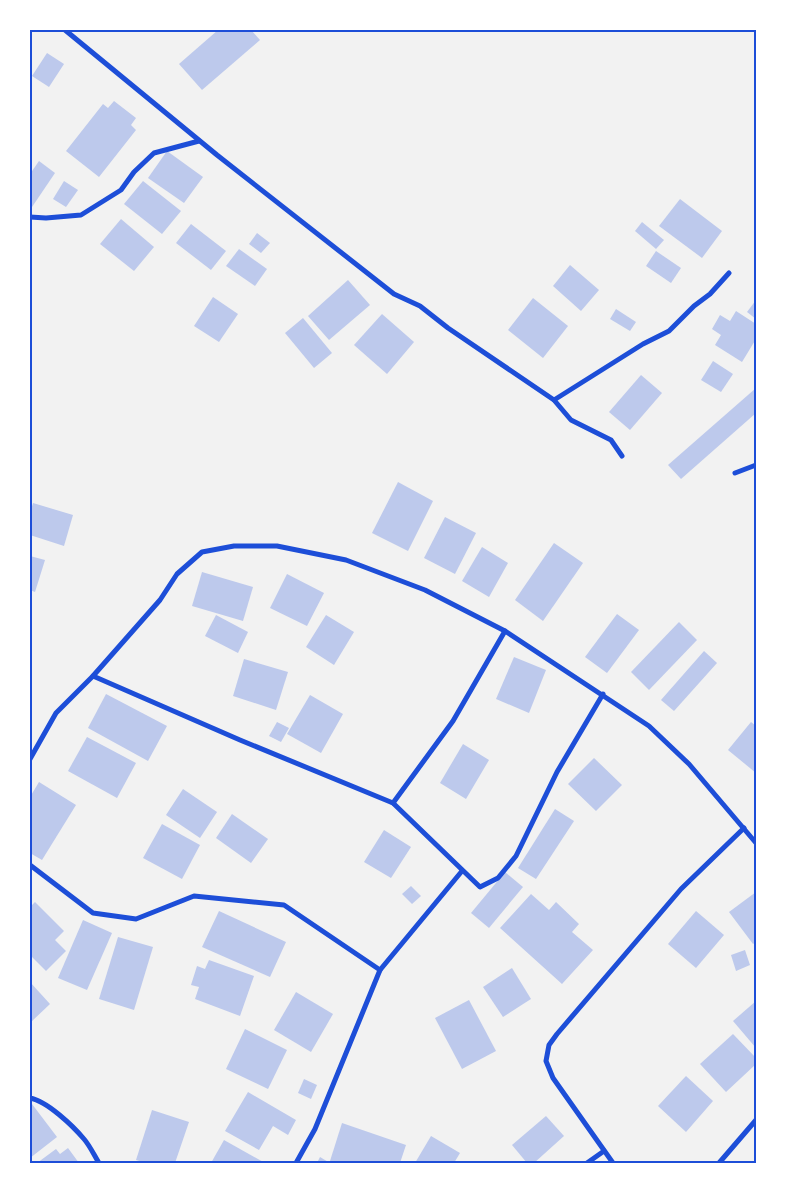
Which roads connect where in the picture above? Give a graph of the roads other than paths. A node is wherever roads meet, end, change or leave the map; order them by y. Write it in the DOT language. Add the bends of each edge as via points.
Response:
graph roads {
  1 [pos="64,30"];
  2 [pos="199,140"];
  3 [pos="30,217"];
  4 [pos="729,273"];
  5 [pos="554,400"];
  6 [pos="622,456"];
  7 [pos="756,464"];
  8 [pos="735,473"];
  9 [pos="505,630"];
  10 [pos="94,676"];
  11 [pos="603,694"];
  12 [pos="30,760"];
  13 [pos="394,803"];
  14 [pos="744,828"];
  15 [pos="756,842"];
  16 [pos="30,866"];
  17 [pos="462,870"];
  18 [pos="380,970"];
  19 [pos="30,1098"];
  20 [pos="756,1120"];
  21 [pos="604,1151"];
  22 [pos="99,1163"];
  23 [pos="296,1163"];
  24 [pos="587,1163"];
  25 [pos="613,1163"];
  26 [pos="718,1163"];
  1 -- 2 [label="street"];
  2 -- 3 [label="street" via="154,153 121,190 81,216"];
  2 -- 5 [label="street" via="394,294 420,306"];
  4 -- 5 [label="street" via="669,331"];
  5 -- 6 [label="street" via="570,420 612,440"];
  7 -- 8 [label="street"];
  9 -- 10 [label="street" via="425,590 346,560 277,546 234,546 202,552 178,574 160,600"];
  9 -- 11 [label="street"];
  9 -- 13 [label="street" via="453,721"];
  10 -- 12 [label="street" via="56,713"];
  10 -- 13 [label="street"];
  11 -- 14 [label="street" via="649,726 689,764"];
  11 -- 17 [label="street" via="557,772 516,856 498,878 480,887"];
  13 -- 17 [label="street"];
  14 -- 15 [label="street"];
  14 -- 21 [label="street" via="681,889 549,1045 546,1061 553,1078"];
  16 -- 18 [label="street" via="93,913 136,919 194,896 284,905"];
  17 -- 18 [label="street"];
  18 -- 23 [label="street" via="315,1129"];
  19 -- 22 [label="street" via="38,1099 57,1113 84,1139"];
  20 -- 26 [label="street"];
  21 -- 24 [label="street"];
  21 -- 25 [label="street"];
}
